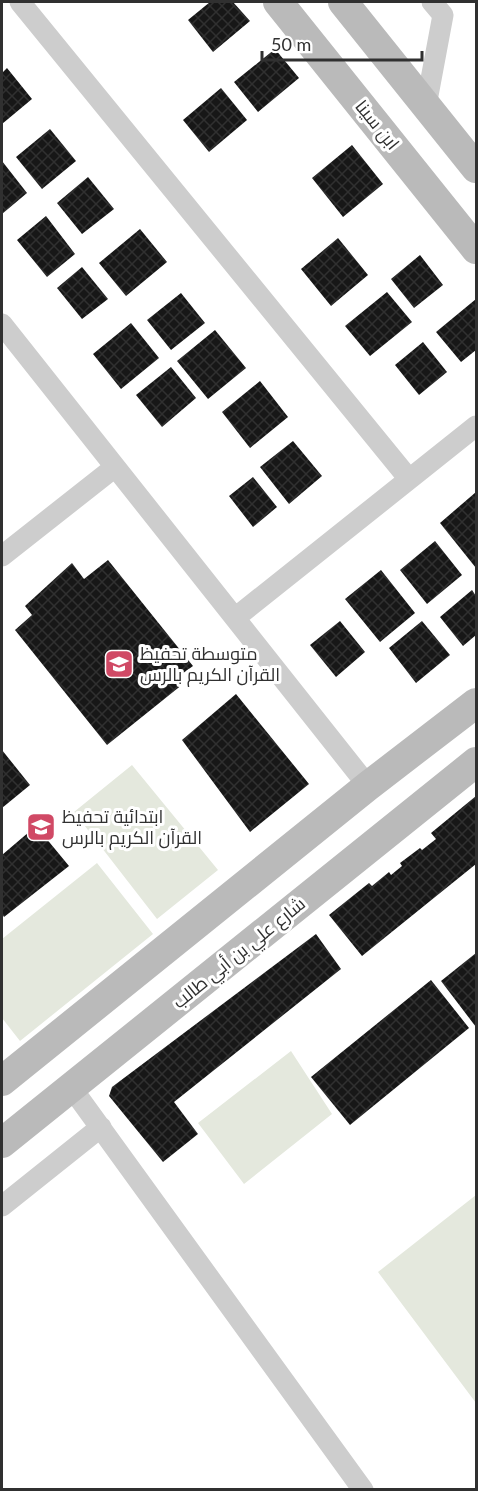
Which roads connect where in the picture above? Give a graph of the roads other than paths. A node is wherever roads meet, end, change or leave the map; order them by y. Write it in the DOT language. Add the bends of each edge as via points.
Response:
graph roads {
  1 [pos="20,2"];
  2 [pos="278,2"];
  3 [pos="343,2"];
  4 [pos="432,2"];
  5 [pos="426,106"];
  6 [pos="477,168"];
  7 [pos="477,249"];
  8 [pos="2,324"];
  9 [pos="477,426"];
  10 [pos="115,466"];
  11 [pos="409,479"];
  12 [pos="2,556"];
  13 [pos="235,618"];
  14 [pos="477,703"];
  15 [pos="477,762"];
  16 [pos="369,786"];
  17 [pos="2,1081"];
  18 [pos="72,1087"];
  19 [pos="100,1127"];
  20 [pos="2,1143"];
  21 [pos="2,1206"];
  22 [pos="363,1490"];
  1 -- 11 [label="street"];
  2 -- 7 [label="street, ابن سينا"];
  3 -- 5 [label="street"];
  4 -- 5 [label="street" via="443,15"];
  5 -- 6 [label="street"];
  8 -- 10 [label="street"];
  9 -- 11 [label="street"];
  10 -- 12 [label="street"];
  10 -- 13 [label="street"];
  11 -- 13 [label="street"];
  13 -- 16 [label="street"];
  14 -- 16 [label="street"];
  15 -- 18 [label="street, شارع علي بن أبي طالب"];
  16 -- 17 [label="street"];
  18 -- 19 [label="street"];
  18 -- 20 [label="street, شارع علي بن أبي طالب"];
  19 -- 21 [label="street"];
  19 -- 22 [label="street"];
}
